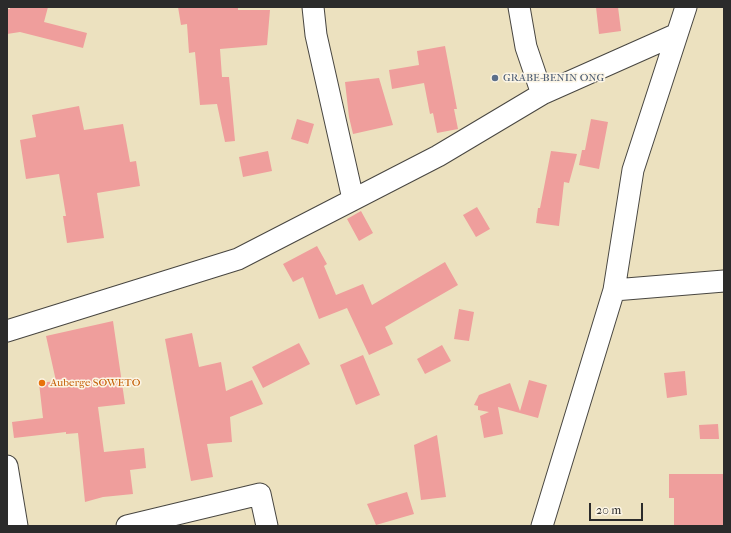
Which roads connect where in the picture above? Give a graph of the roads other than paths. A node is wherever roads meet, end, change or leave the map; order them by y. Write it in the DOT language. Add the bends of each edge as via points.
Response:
graph roads {
  1 [pos="313,7"];
  2 [pos="519,7"];
  3 [pos="686,7"];
  4 [pos="678,34"];
  5 [pos="542,94"];
  6 [pos="353,199"];
  7 [pos="724,281"];
  8 [pos="614,290"];
  9 [pos="7,331"];
  10 [pos="7,466"];
  11 [pos="17,526"];
  12 [pos="127,526"];
  13 [pos="267,526"];
  14 [pos="542,526"];
  1 -- 6 [label="street" via="316,35"];
  2 -- 5 [label="street" via="526,47"];
  3 -- 4 [label="street"];
  4 -- 5 [label="street"];
  4 -- 8 [label="street" via="633,170"];
  5 -- 6 [label="street" via="438,156"];
  6 -- 9 [label="street" via="238,259"];
  7 -- 8 [label="street"];
  8 -- 14 [label="street"];
  10 -- 11 [label="street"];
  12 -- 13 [label="street" via="260,494"];
}
